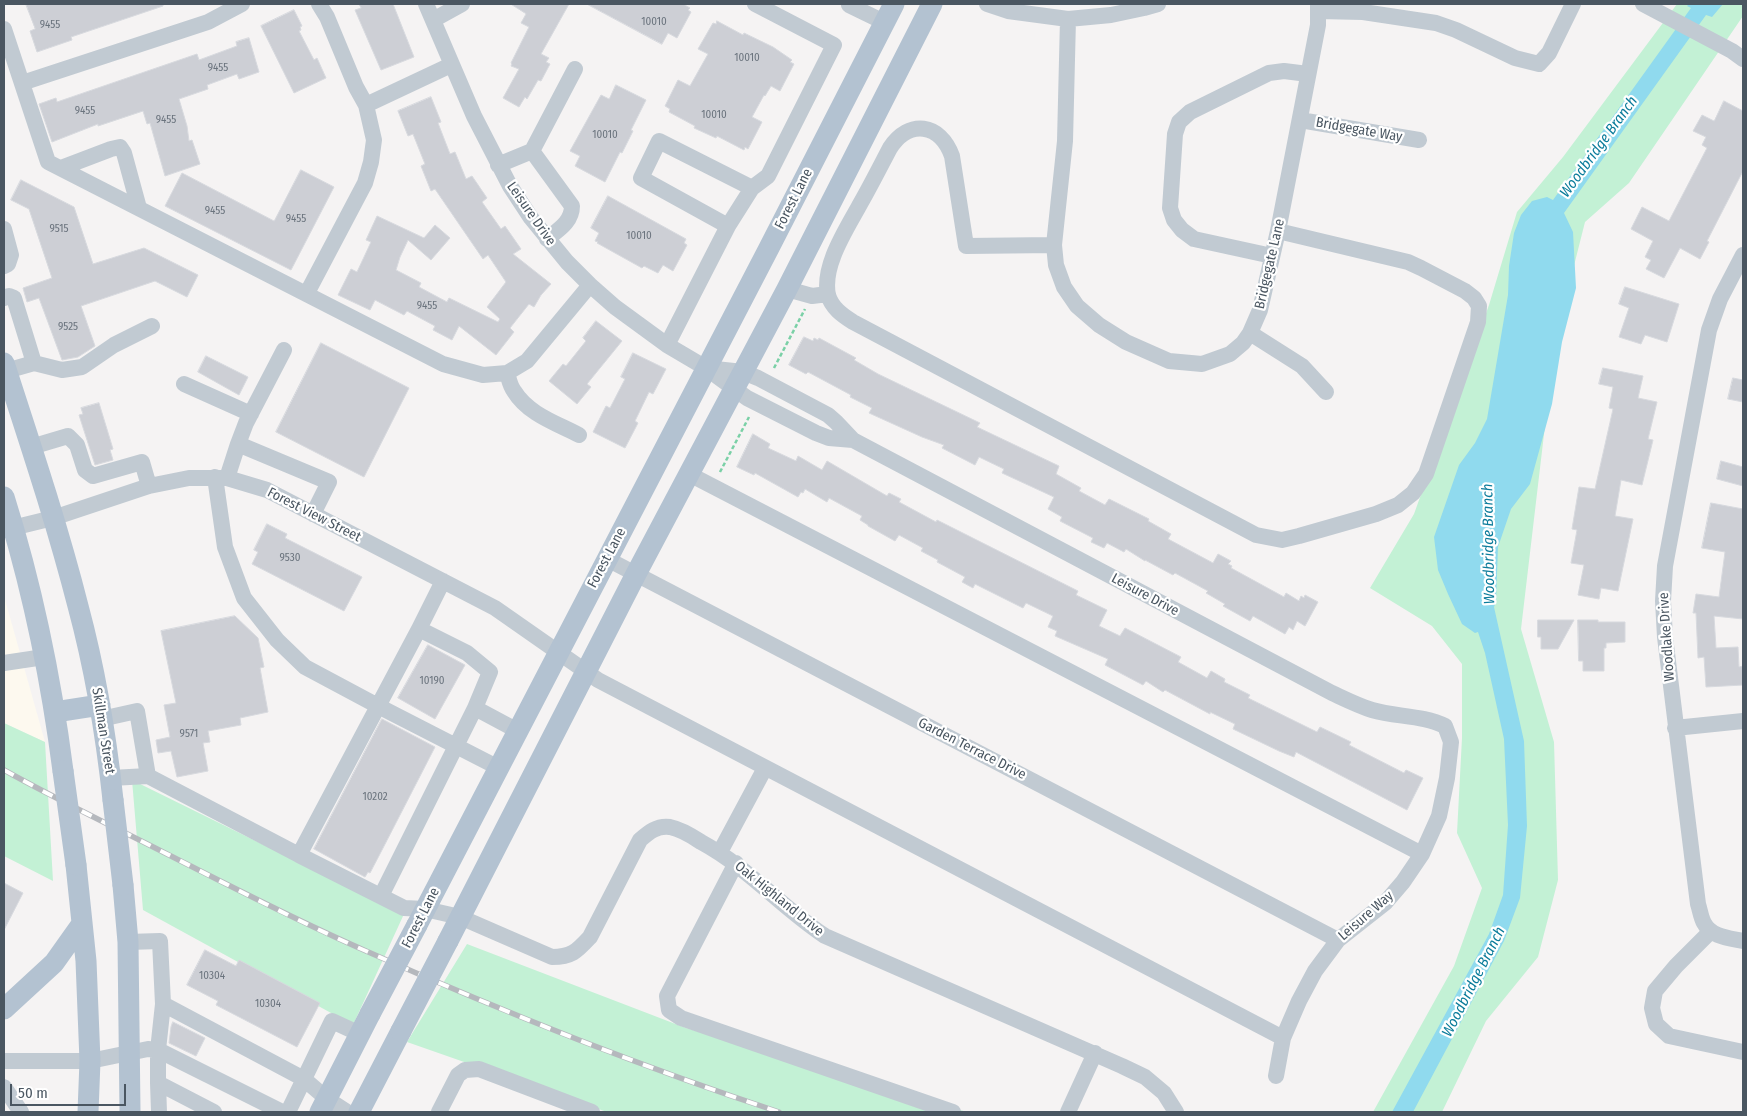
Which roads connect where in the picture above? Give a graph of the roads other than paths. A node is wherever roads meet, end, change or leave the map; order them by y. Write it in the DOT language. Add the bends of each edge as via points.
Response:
graph roads {
  1 [pos="242,4"];
  2 [pos="319,4"];
  3 [pos="426,4"];
  4 [pos="462,4"];
  5 [pos="755,4"];
  6 [pos="848,4"];
  7 [pos="894,4"];
  8 [pos="932,4"];
  9 [pos="987,4"];
  10 [pos="1042,4"];
  11 [pos="1158,4"];
  12 [pos="1572,4"];
  13 [pos="1643,4"];
  14 [pos="1319,7"];
  15 [pos="1068,19"];
  16 [pos="433,20"];
  17 [pos="884,22"];
  18 [pos="4,29"];
  19 [pos="1737,55"];
  20 [pos="451,65"];
  21 [pos="575,69"];
  22 [pos="1308,74"];
  23 [pos="22,83"];
  24 [pos="366,105"];
  25 [pos="1300,120"];
  26 [pos="1419,140"];
  27 [pos="532,151"];
  28 [pos="498,165"];
  29 [pos="61,168"];
  30 [pos="752,188"];
  31 [pos="140,208"];
  32 [pos="728,226"];
  33 [pos="4,228"];
  34 [pos="1278,230"];
  35 [pos="547,239"];
  36 [pos="1054,245"];
  37 [pos="1743,255"];
  38 [pos="1272,256"];
  39 [pos="4,266"];
  40 [pos="590,285"];
  41 [pos="787,288"];
  42 [pos="307,293"];
  43 [pos="828,294"];
  44 [pos="4,298"];
  45 [pos="152,326"];
  46 [pos="1250,333"];
  47 [pos="667,345"];
  48 [pos="284,350"];
  49 [pos="34,363"];
  50 [pos="5,367"];
  51 [pos="706,368"];
  52 [pos="508,373"];
  53 [pos="739,381"];
  54 [pos="184,384"];
  55 [pos="1326,392"];
  56 [pos="251,414"];
  57 [pos="578,434"];
  58 [pos="853,440"];
  59 [pos="238,444"];
  60 [pos="31,447"];
  61 [pos="689,474"];
  62 [pos="221,478"];
  63 [pos="149,486"];
  64 [pos="4,497"];
  65 [pos="313,514"];
  66 [pos="53,518"];
  67 [pos="9,529"];
  68 [pos="607,559"];
  69 [pos="636,574"];
  70 [pos="443,582"];
  71 [pos="419,629"];
  72 [pos="558,653"];
  73 [pos="44,656"];
  74 [pos="5,660"];
  75 [pos="586,672"];
  76 [pos="378,706"];
  77 [pos="475,708"];
  78 [pos="55,712"];
  79 [pos="100,712"];
  80 [pos="1743,721"];
  81 [pos="1445,726"];
  82 [pos="1675,728"];
  83 [pos="518,731"];
  84 [pos="456,746"];
  85 [pos="499,768"];
  86 [pos="765,768"];
  87 [pos="148,776"];
  88 [pos="111,778"];
  89 [pos="720,852"];
  90 [pos="1422,854"];
  91 [pos="299,856"];
  92 [pos="736,863"];
  93 [pos="381,896"];
  94 [pos="421,917"];
  95 [pos="460,917"];
  96 [pos="81,925"];
  97 [pos="1711,931"];
  98 [pos="1338,940"];
  99 [pos="1743,941"];
  100 [pos="128,942"];
  101 [pos="163,1004"];
  102 [pos="4,1009"];
  103 [pos="360,1034"];
  104 [pos="1283,1038"];
  105 [pos="158,1050"];
  106 [pos="1743,1052"];
  107 [pos="1096,1053"];
  108 [pos="130,1054"];
  109 [pos="4,1061"];
  110 [pos="90,1061"];
  111 [pos="1276,1076"];
  112 [pos="304,1079"];
  113 [pos="4,1081"];
  114 [pos="158,1083"];
  115 [pos="4,1087"];
  116 [pos="323,1106"];
  117 [pos="22,1112"];
  118 [pos="88,1112"];
  119 [pos="130,1112"];
  120 [pos="159,1112"];
  121 [pos="214,1112"];
  122 [pos="282,1112"];
  123 [pos="288,1112"];
  124 [pos="347,1112"];
  125 [pos="359,1112"];
  126 [pos="439,1112"];
  127 [pos="592,1112"];
  128 [pos="953,1112"];
  129 [pos="1068,1112"];
  130 [pos="1176,1112"];
  1 -- 23 [label="street" via="208,22"];
  2 -- 24 [label="street"];
  3 -- 16 [label="street, Leisure Drive"];
  4 -- 16 [label="street"];
  5 -- 30 [label="street" via="834,45 768,176"];
  6 -- 17 [label="street"];
  7 -- 17 [label="main road, Forest Lane"];
  8 -- 41 [label="main road"];
  9 -- 15 [label="street" via="1008,11"];
  10 -- 15 [label="street"];
  11 -- 15 [label="street" via="1111,15"];
  12 -- 14 [label="street" via="1549,53 1539,64 1515,58 1436,23"];
  13 -- 19 [label="street"];
  14 -- 22 [label="street, Bridgegate Lane"];
  15 -- 36 [label="street, Bridgegate Lane" via="1065,141"];
  16 -- 20 [label="street, Leisure Drive"];
  17 -- 51 [label="main road, Forest Lane"];
  18 -- 23 [label="street"];
  20 -- 24 [label="street"];
  20 -- 28 [label="street, Leisure Drive"];
  21 -- 27 [label="street"];
  22 -- 25 [label="street, Bridgegate Lane"];
  22 -- 38 [label="street" via="1284,71 1269,74 1190,112 1179,122 1175,134 1170,208 1174,220 1194,239"];
  23 -- 29 [label="street" via="48,162"];
  24 -- 42 [label="street" via="374,140 365,183"];
  25 -- 26 [label="street, Bridgegate Way"];
  25 -- 34 [label="street, Bridgegate Lane"];
  27 -- 28 [label="street"];
  27 -- 35 [label="street" via="572,206 566,224"];
  28 -- 35 [label="street, Leisure Drive"];
  29 -- 31 [label="street"];
  29 -- 31 [label="street" via="120,147"];
  30 -- 32 [label="street"];
  30 -- 32 [label="street" via="660,142 641,178"];
  31 -- 42 [label="street"];
  32 -- 47 [label="street"];
  33 -- 39 [label="street" via="11,255"];
  34 -- 38 [label="street, Bridgegate Lane"];
  34 -- 43 [label="street" via="1408,262 1465,291 1479,306 1478,322 1426,474 1412,493 1398,505 1376,514 1282,540 1256,535 853,322 832,305"];
  35 -- 40 [label="street, Leisure Drive"];
  36 -- 43 [label="street" via="966,246 948,144 930,130 918,129 905,132 890,148 834,253"];
  36 -- 46 [label="street, Bridgegate Lane" via="1056,265 1064,287 1077,306 1126,342 1169,361 1202,364 1230,354"];
  37 -- 82 [label="street, Woodlake Drive" via="1708,330 1665,566 1663,610"];
  38 -- 46 [label="street, Bridgegate Lane" via="1260,310"];
  40 -- 47 [label="street, Leisure Drive"];
  40 -- 52 [label="street" via="526,361"];
  41 -- 43 [label="street" via="812,296"];
  41 -- 53 [label="main road"];
  42 -- 52 [label="street" via="444,364 483,375"];
  44 -- 49 [label="street" via="14,298"];
  45 -- 49 [label="street" via="114,345 82,367 62,370"];
  46 -- 55 [label="street" via="1302,366"];
  47 -- 51 [label="street, Leisure Drive"];
  48 -- 56 [label="street"];
  49 -- 50 [label="street"];
  50 -- 60 [label="main road, Skillman Street"];
  51 -- 53 [label="street, Leisure Drive"];
  51 -- 68 [label="main road, Forest Lane"];
  52 -- 57 [label="street" via="513,390 536,414"];
  53 -- 58 [label="street, Leisure Drive" via="758,378 828,415"];
  53 -- 58 [label="street, Leisure Drive" via="747,398 816,433"];
  53 -- 61 [label="main road"];
  54 -- 56 [label="street"];
  56 -- 59 [label="street"];
  58 -- 81 [label="street, Leisure Drive" via="1332,693 1373,710 1433,720"];
  59 -- 62 [label="street"];
  59 -- 65 [label="street" via="329,482"];
  60 -- 63 [label="street" via="68,436 76,445 85,470 93,476 142,462"];
  60 -- 66 [label="main road, Skillman Street"];
  61 -- 69 [label="main road"];
  61 -- 90 [label="street"];
  62 -- 63 [label="street, Forest View Street" via="189,478"];
  62 -- 65 [label="street, Forest View Street" via="267,490"];
  62 -- 76 [label="street" via="226,547 244,598 305,667"];
  63 -- 66 [label="street, Forest View Street"];
  64 -- 67 [label="main road"];
  65 -- 70 [label="street, Forest View Street"];
  66 -- 67 [label="street, Forest View Street"];
  66 -- 79 [label="main road, Skillman Street" via="78,607"];
  67 -- 73 [label="main road" via="35,611"];
  68 -- 69 [label="street, Garden Terrace Drive"];
  68 -- 72 [label="main road, Forest Lane"];
  69 -- 75 [label="main road"];
  69 -- 98 [label="street, Garden Terrace Drive"];
  70 -- 71 [label="street"];
  70 -- 72 [label="street, Forest View Street" via="495,608"];
  71 -- 76 [label="street"];
  71 -- 77 [label="street" via="467,654 490,672"];
  72 -- 75 [label="street, Forest View Street"];
  72 -- 83 [label="main road, Forest Lane"];
  73 -- 74 [label="street"];
  73 -- 78 [label="main road"];
  75 -- 86 [label="street, Forest View Street"];
  75 -- 95 [label="main road"];
  76 -- 84 [label="street"];
  76 -- 91 [label="street"];
  77 -- 83 [label="street"];
  77 -- 84 [label="street"];
  78 -- 79 [label="main road"];
  78 -- 96 [label="main road, bridge"];
  79 -- 87 [label="street" via="137,711"];
  79 -- 88 [label="main road, Skillman Street"];
  80 -- 82 [label="street"];
  81 -- 90 [label="street, Leisure Way" via="1451,742 1447,778 1439,816"];
  82 -- 97 [label="street, Woodlake Drive" via="1698,904 1704,924"];
  83 -- 85 [label="main road, Forest Lane"];
  84 -- 85 [label="street"];
  84 -- 93 [label="street"];
  85 -- 94 [label="main road, Forest Lane"];
  86 -- 89 [label="street"];
  86 -- 104 [label="street, Forest View Street"];
  87 -- 88 [label="street"];
  87 -- 91 [label="street, Oak Highland Drive"];
  88 -- 100 [label="main road, Skillman Street, bridge"];
  89 -- 92 [label="street, Oak Highland Drive"];
  89 -- 95 [label="street, Oak Highland Drive" via="669,827 652,829 640,840 590,937 579,949 564,957 552,957"];
  90 -- 98 [label="street, Leisure Way" via="1385,903"];
  91 -- 93 [label="street, Oak Highland Drive"];
  92 -- 107 [label="street, Oak Highland Drive" via="808,925 826,936"];
  92 -- 128 [label="street" via="667,996 669,1010 681,1018"];
  93 -- 94 [label="street, Oak Highland Drive"];
  94 -- 95 [label="street, Oak Highland Drive"];
  94 -- 103 [label="main road, Forest Lane, bridge"];
  95 -- 125 [label="main road, bridge"];
  96 -- 102 [label="main road" via="54,963"];
  96 -- 110 [label="main road" via="86,961"];
  97 -- 99 [label="street"];
  97 -- 106 [label="street" via="1656,991 1652,1008 1656,1024 1669,1036"];
  98 -- 104 [label="street, Leisure Way" via="1315,971"];
  100 -- 101 [label="street" via="160,941"];
  100 -- 108 [label="main road, Skillman Street"];
  101 -- 105 [label="street"];
  101 -- 112 [label="street"];
  103 -- 112 [label="street" via="332,1020"];
  103 -- 116 [label="main road, Forest Lane"];
  104 -- 111 [label="street, Leisure Way"];
  105 -- 108 [label="street"];
  105 -- 114 [label="street"];
  105 -- 122 [label="street"];
  107 -- 129 [label="street"];
  107 -- 130 [label="street, Oak Highland Drive" via="1144,1077 1164,1093"];
  108 -- 110 [label="street"];
  108 -- 119 [label="main road, Skillman Street"];
  109 -- 110 [label="street"];
  109 -- 113 [label="street"];
  110 -- 118 [label="main road"];
  112 -- 116 [label="street"];
  112 -- 123 [label="street"];
  114 -- 120 [label="street"];
  114 -- 121 [label="street"];
  115 -- 117 [label="street"];
  116 -- 124 [label="street"];
  126 -- 127 [label="street" via="458,1075 465,1070 479,1069"];
}
